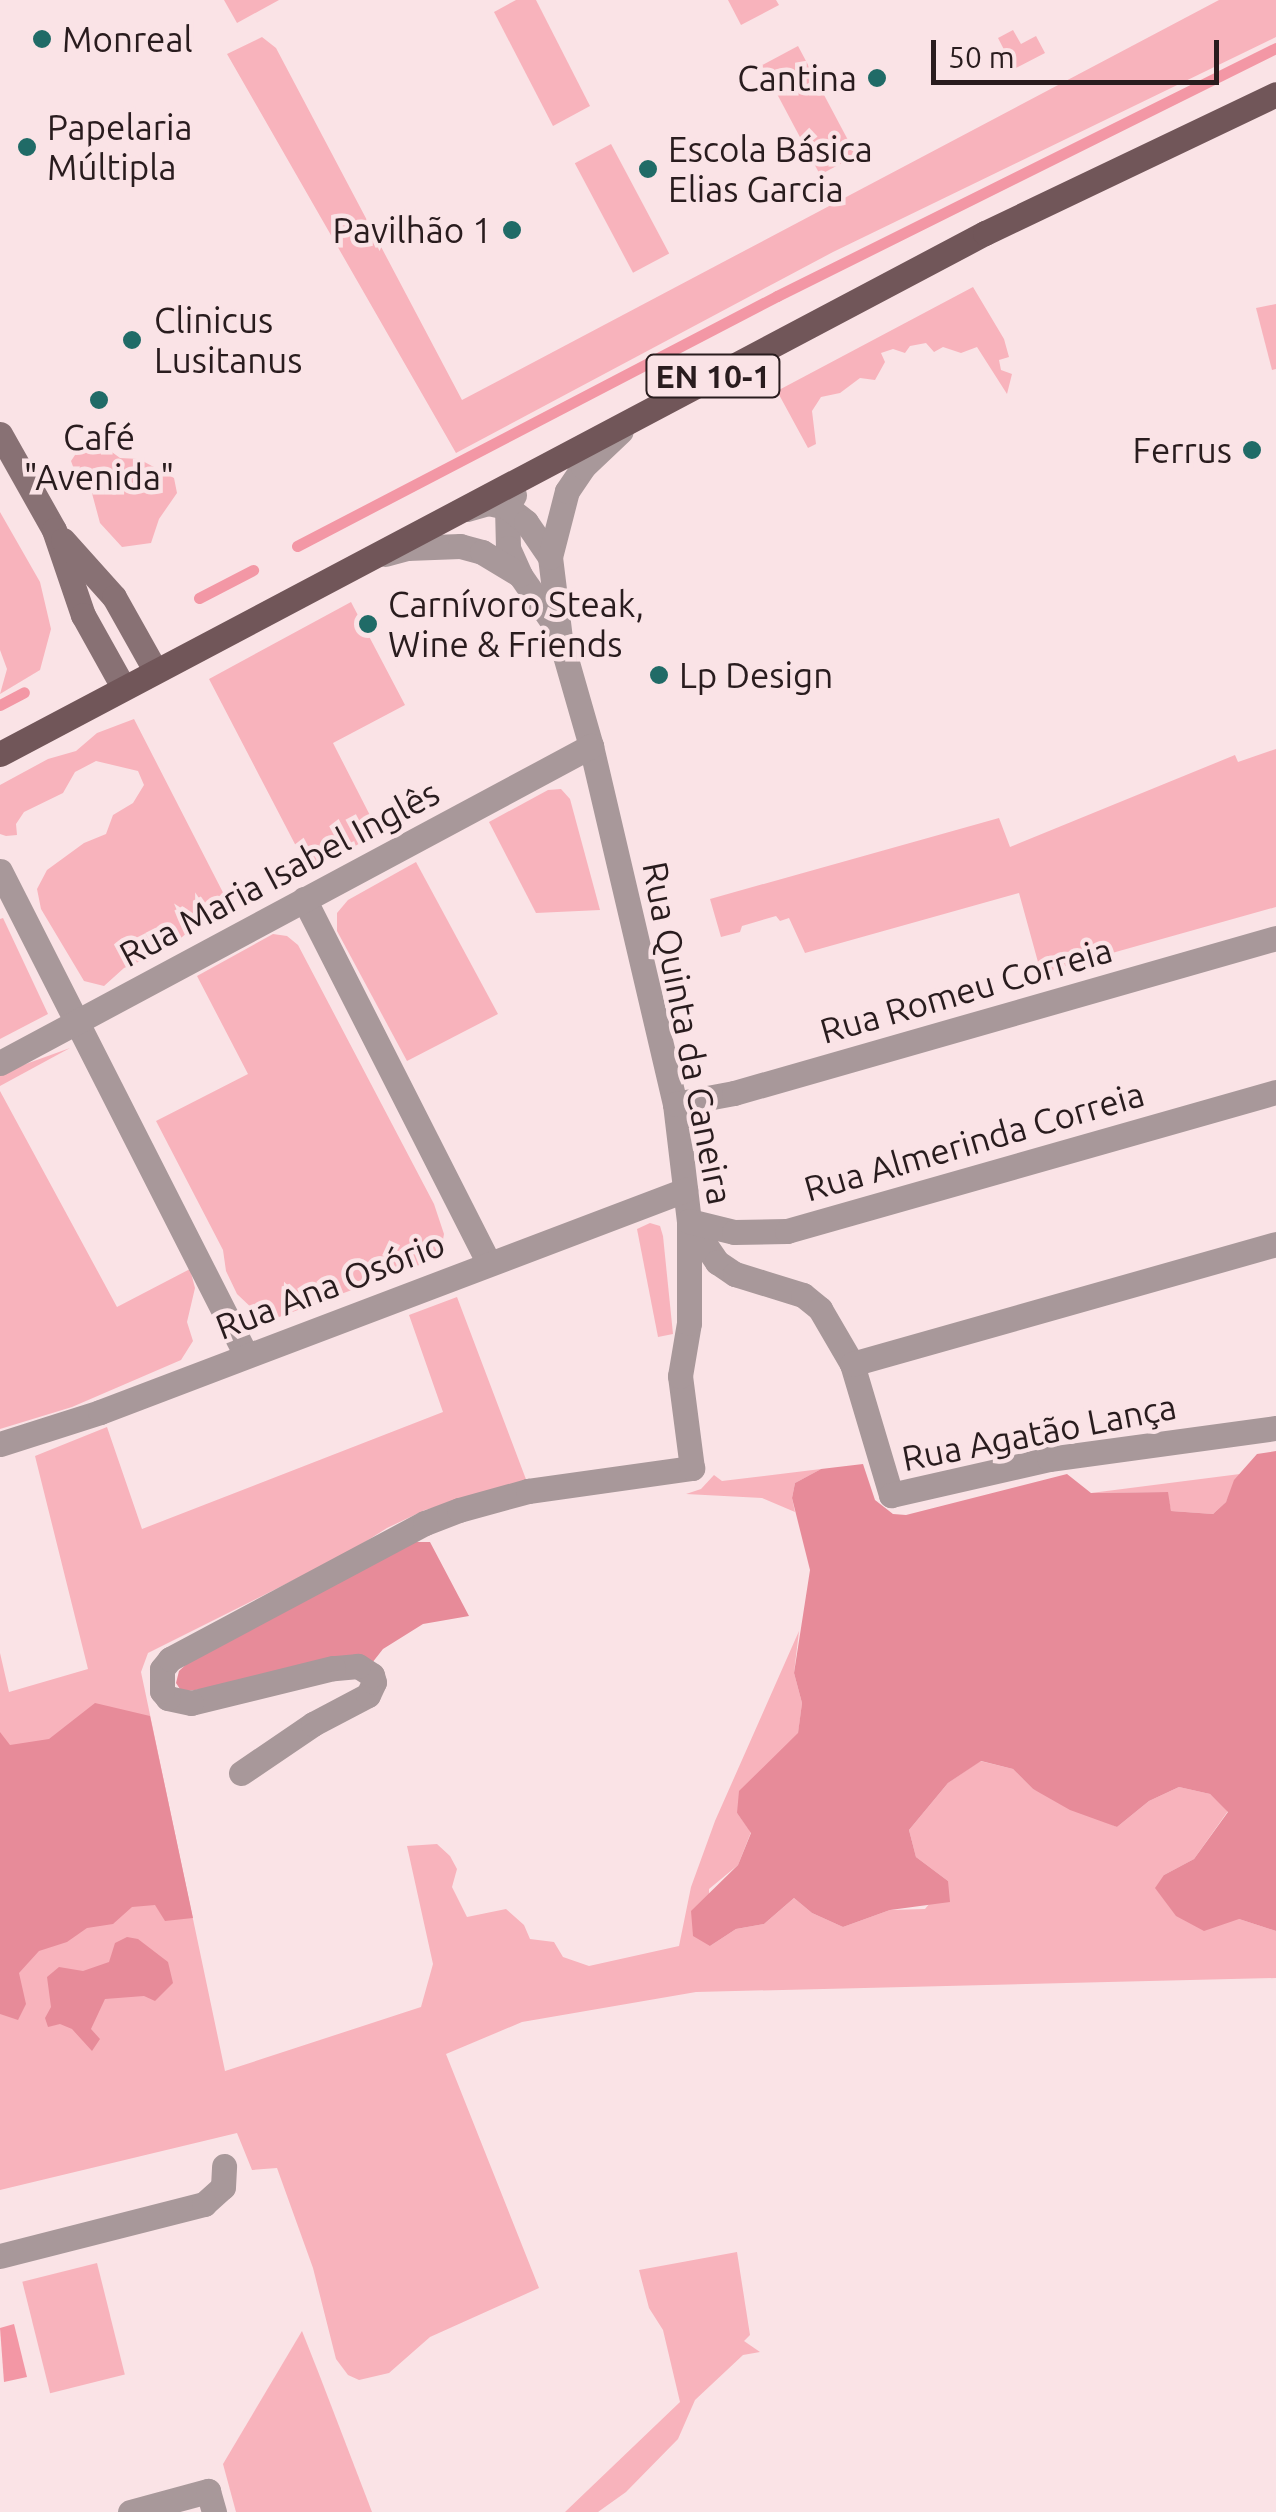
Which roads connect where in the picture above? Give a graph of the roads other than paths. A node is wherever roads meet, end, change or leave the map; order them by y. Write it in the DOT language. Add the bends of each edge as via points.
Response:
graph roads {
  1 [pos="1276,94"];
  2 [pos="670,398"];
  3 [pos="0,434"];
  4 [pos="549,464"];
  5 [pos="507,507"];
  6 [pos="455,513"];
  7 [pos="54,530"];
  8 [pos="550,557"];
  9 [pos="366,560"];
  10 [pos="520,576"];
  11 [pos="560,638"];
  12 [pos="156,670"];
  13 [pos="123,687"];
  14 [pos="592,746"];
  15 [pos="0,754"];
  16 [pos="0,872"];
  17 [pos="304,899"];
  18 [pos="1276,938"];
  19 [pos="79,1020"];
  20 [pos="0,1063"];
  21 [pos="1276,1092"];
  22 [pos="675,1104"];
  23 [pos="685,1190"];
  24 [pos="689,1221"];
  25 [pos="1276,1244"];
  26 [pos="488,1262"];
  27 [pos="246,1354"];
  28 [pos="852,1364"];
  29 [pos="1276,1428"];
  30 [pos="0,1444"];
  31 [pos="241,1773"];
  32 [pos="224,2166"];
  33 [pos="0,2256"];
  34 [pos="130,2512"];
  35 [pos="214,2512"];
  1 -- 2 [label="main road, EN 10-1" via="985,233"];
  2 -- 4 [label="main road, EN 10-1"];
  2 -- 8 [label="street, Rua Quinta da Caneira" via="583,467 560,507"];
  3 -- 7 [label="street"];
  4 -- 5 [label="street" via="521,484"];
  4 -- 6 [label="main road, EN 10-1"];
  5 -- 6 [label="street" via="488,503"];
  5 -- 8 [label="street, Rua Quinta da Caneira"];
  5 -- 10 [label="street, Rua Quinta da Caneira" via="508,548"];
  6 -- 9 [label="main road, EN 10-1"];
  7 -- 12 [label="street" via="114,597"];
  7 -- 13 [label="street" via="83,616"];
  8 -- 11 [label="street, Rua Quinta da Caneira"];
  9 -- 10 [label="street, Rua Quinta da Caneira" via="407,548 460,546"];
  9 -- 12 [label="main road, EN 10-1"];
  10 -- 11 [label="street, Rua Quinta da Caneira"];
  11 -- 14 [label="street, Rua Quinta da Caneira"];
  12 -- 13 [label="main road, EN 10-1"];
  13 -- 15 [label="main road, EN 10-1"];
  14 -- 17 [label="street, Rua Maria Isabel Inglês"];
  14 -- 22 [label="street, Rua Quinta da Caneira"];
  16 -- 19 [label="street"];
  17 -- 19 [label="street, Rua Maria Isabel Inglês"];
  17 -- 26 [label="street"];
  18 -- 22 [label="street, Rua Romeu Correia" via="734,1093"];
  19 -- 20 [label="street, Rua Maria Isabel Inglês"];
  19 -- 27 [label="street"];
  21 -- 24 [label="street, Rua Almerinda Correia" via="787,1231 748,1233"];
  22 -- 23 [label="street, Rua Quinta da Caneira"];
  23 -- 24 [label="street, Rua Quinta da Caneira"];
  23 -- 26 [label="street, Rua Ana Osório"];
  24 -- 28 [label="street, Rua Quinta da Caneira" via="704,1249 726,1268 804,1295 820,1309"];
  24 -- 31 [label="street" via="689,1323 680,1376 692,1468 528,1491 459,1510 170,1659 162,1669 162,1691 191,1704 333,1668 358,1666 372,1675 368,1696 312,1724"];
  25 -- 28 [label="street"];
  26 -- 27 [label="street, Rua Ana Osório"];
  27 -- 30 [label="street, Rua Ana Osório"];
  28 -- 29 [label="street, Rua Agatão Lança" via="890,1495 1049,1459"];
  32 -- 33 [label="street" via="223,2186 204,2204"];
  34 -- 35 [label="street" via="208,2492"];
}
